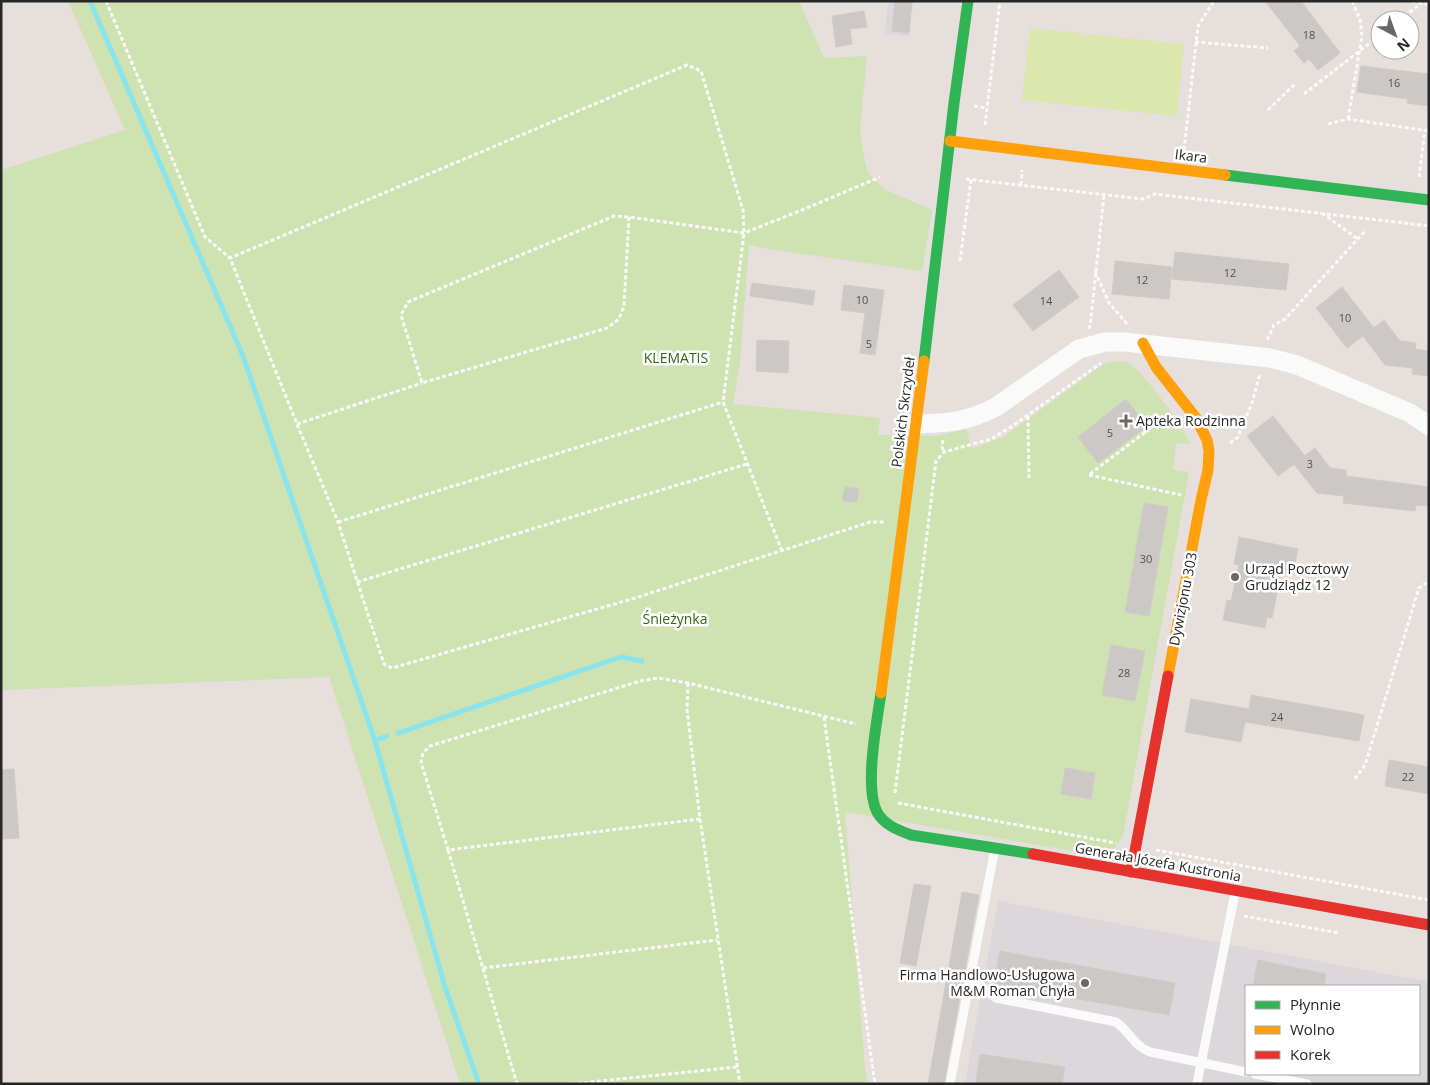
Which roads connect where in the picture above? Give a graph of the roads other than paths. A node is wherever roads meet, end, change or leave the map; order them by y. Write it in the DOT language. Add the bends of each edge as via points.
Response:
graph roads {
  1 [pos="968,1"];
  2 [pos="950,141"];
  3 [pos="1429,200"];
  4 [pos="1143,343"];
  5 [pos="917,424"];
  6 [pos="1429,426"];
  7 [pos="885,822"];
  8 [pos="995,847"];
  9 [pos="1131,872"];
  10 [pos="1236,891"];
  11 [pos="1429,925"];
  12 [pos="970,978"];
  13 [pos="1201,1063"];
  14 [pos="1245,1072"];
  15 [pos="1261,1075"];
  16 [pos="950,1084"];
  17 [pos="1197,1084"];
  18 [pos="1307,1084"];
  1 -- 2 [label="street, Polskich Skrzydeł"];
  2 -- 3 [label="street, Ikara"];
  2 -- 5 [label="street, Polskich Skrzydeł"];
  4 -- 5 [label="street" via="1089,345 981,415 957,422"];
  4 -- 6 [label="street" via="1263,358 1297,366 1410,414"];
  4 -- 9 [label="street, Dywizjonu 303" via="1207,438 1209,466"];
  5 -- 7 [label="street, Polskich Skrzydeł" via="871,780 873,801"];
  7 -- 8 [label="street, Generała Józefa Kustronia" via="910,835"];
  8 -- 9 [label="street, Generała Józefa Kustronia"];
  8 -- 12 [label="lane"];
  9 -- 10 [label="street, Generała Józefa Kustronia"];
  10 -- 11 [label="street, Generała Józefa Kustronia"];
  10 -- 13 [label="lane"];
  12 -- 13 [label="lane" via="996,998 1116,1022 1141,1049"];
  12 -- 16 [label="lane"];
  13 -- 14 [label="lane"];
  13 -- 17 [label="lane"];
  15 -- 18 [label="lane"];
}
